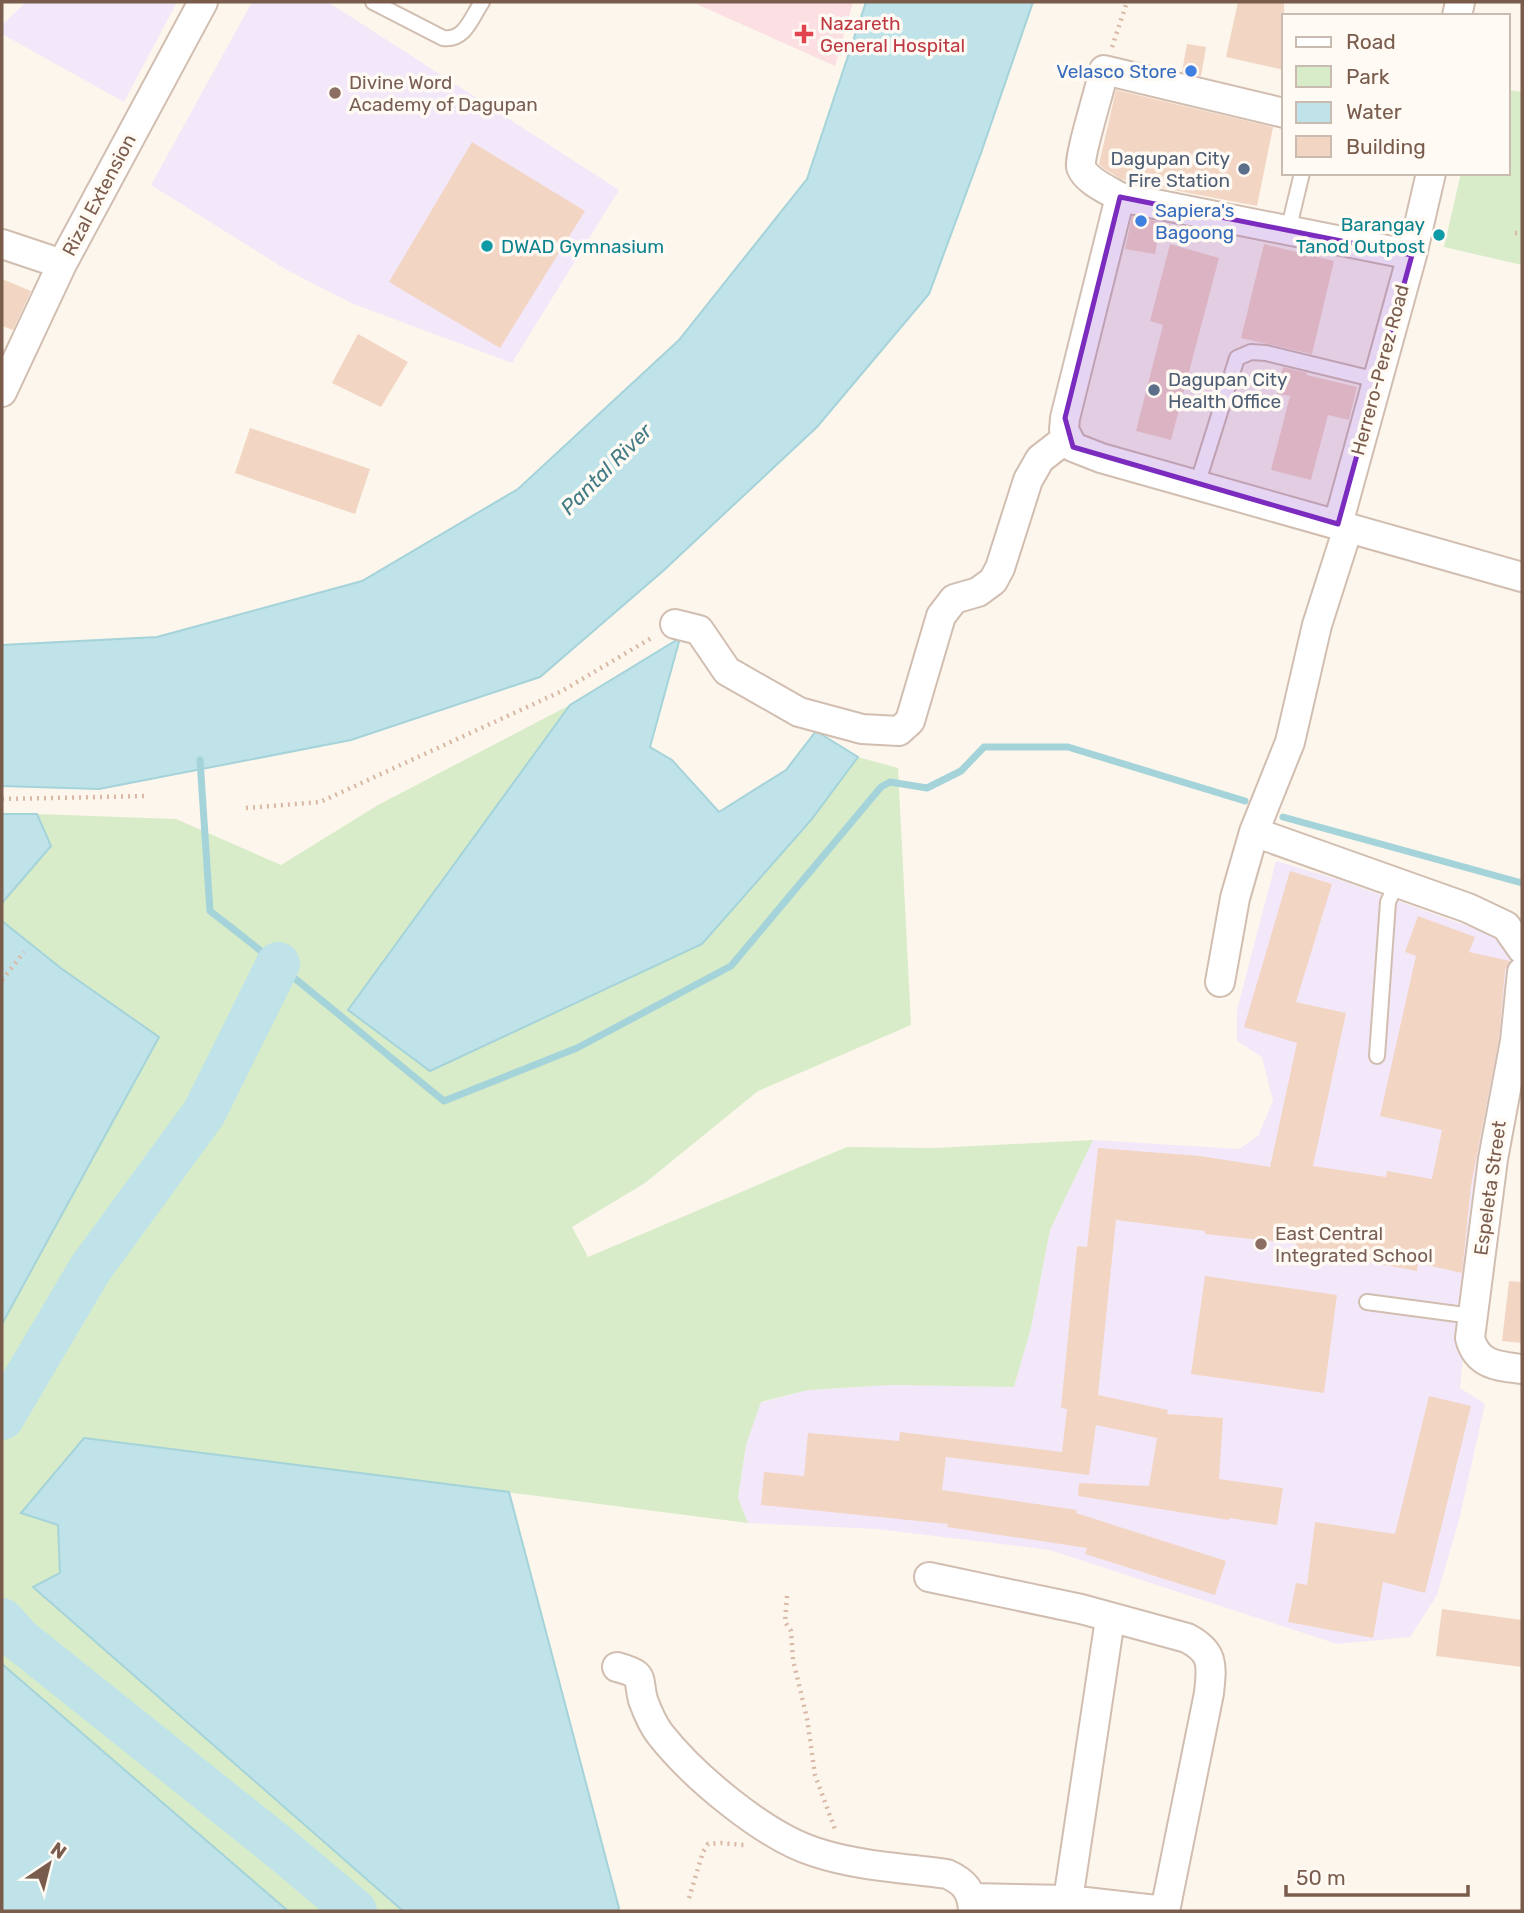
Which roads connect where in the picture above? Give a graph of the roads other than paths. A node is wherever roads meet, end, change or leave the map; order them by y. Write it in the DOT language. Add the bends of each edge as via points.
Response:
graph roads {
  1 [pos="203,2"];
  2 [pos="373,2"];
  3 [pos="482,2"];
  4 [pos="1282,113"];
  5 [pos="1301,175"];
  6 [pos="1431,175"];
  7 [pos="1120,197"];
  8 [pos="1287,231"];
  9 [pos="2,244"];
  10 [pos="1412,255"];
  11 [pos="62,264"];
  12 [pos="1377,380"];
  13 [pos="2,393"];
  14 [pos="1067,438"];
  15 [pos="1197,485"];
  16 [pos="1343,526"];
  17 [pos="1522,577"];
  18 [pos="675,624"];
  19 [pos="1254,832"];
  20 [pos="1397,883"];
  21 [pos="1522,949"];
  22 [pos="1522,972"];
  23 [pos="1220,982"];
  24 [pos="1377,1056"];
  25 [pos="1367,1302"];
  26 [pos="1472,1316"];
  27 [pos="1522,1369"];
  28 [pos="929,1577"];
  29 [pos="1110,1619"];
  30 [pos="617,1667"];
  31 [pos="1068,1900"];
  32 [pos="973,1905"];
  33 [pos="1165,1911"];
  1 -- 11 [label="street, Rizal Extension"];
  2 -- 3 [label="lane" via="453,39 461,35"];
  4 -- 7 [label="street" via="1104,70 1081,167"];
  5 -- 8 [label="lane"];
  6 -- 10 [label="street, Herrero-Perez Road"];
  7 -- 8 [label="street"];
  7 -- 14 [label="street" via="1065,418"];
  8 -- 10 [label="street"];
  9 -- 11 [label="street"];
  10 -- 12 [label="street, Herrero-Perez Road"];
  11 -- 13 [label="street, Rizal Extension"];
  12 -- 15 [label="lane" via="1266,353 1251,352 1237,358"];
  12 -- 16 [label="street, Herrero-Perez Road"];
  14 -- 15 [label="street" via="1085,454"];
  14 -- 18 [label="street" via="1040,459 1028,480 993,581 978,592 954,599 941,616 910,721 900,731 862,729 799,712 727,671 699,630"];
  15 -- 16 [label="street"];
  16 -- 17 [label="street"];
  16 -- 19 [label="street, Herrero-Perez Road" via="1290,742"];
  19 -- 20 [label="street"];
  19 -- 23 [label="street, Herrero-Perez Road" via="1235,898"];
  20 -- 21 [label="street" via="1495,919"];
  20 -- 24 [label="lane" via="1388,902"];
  22 -- 26 [label="street, Espeleta Street"];
  25 -- 26 [label="lane"];
  26 -- 27 [label="street, Espeleta Street" via="1473,1350 1491,1364"];
  28 -- 29 [label="street"];
  29 -- 31 [label="street"];
  29 -- 33 [label="street" via="1187,1638 1199,1644 1212,1664"];
  30 -- 32 [label="street" via="635,1673 642,1682 643,1699 657,1731 677,1754 766,1828 792,1844 846,1861 947,1874 969,1890"];
  31 -- 32 [label="street"];
  31 -- 33 [label="street"];
}
